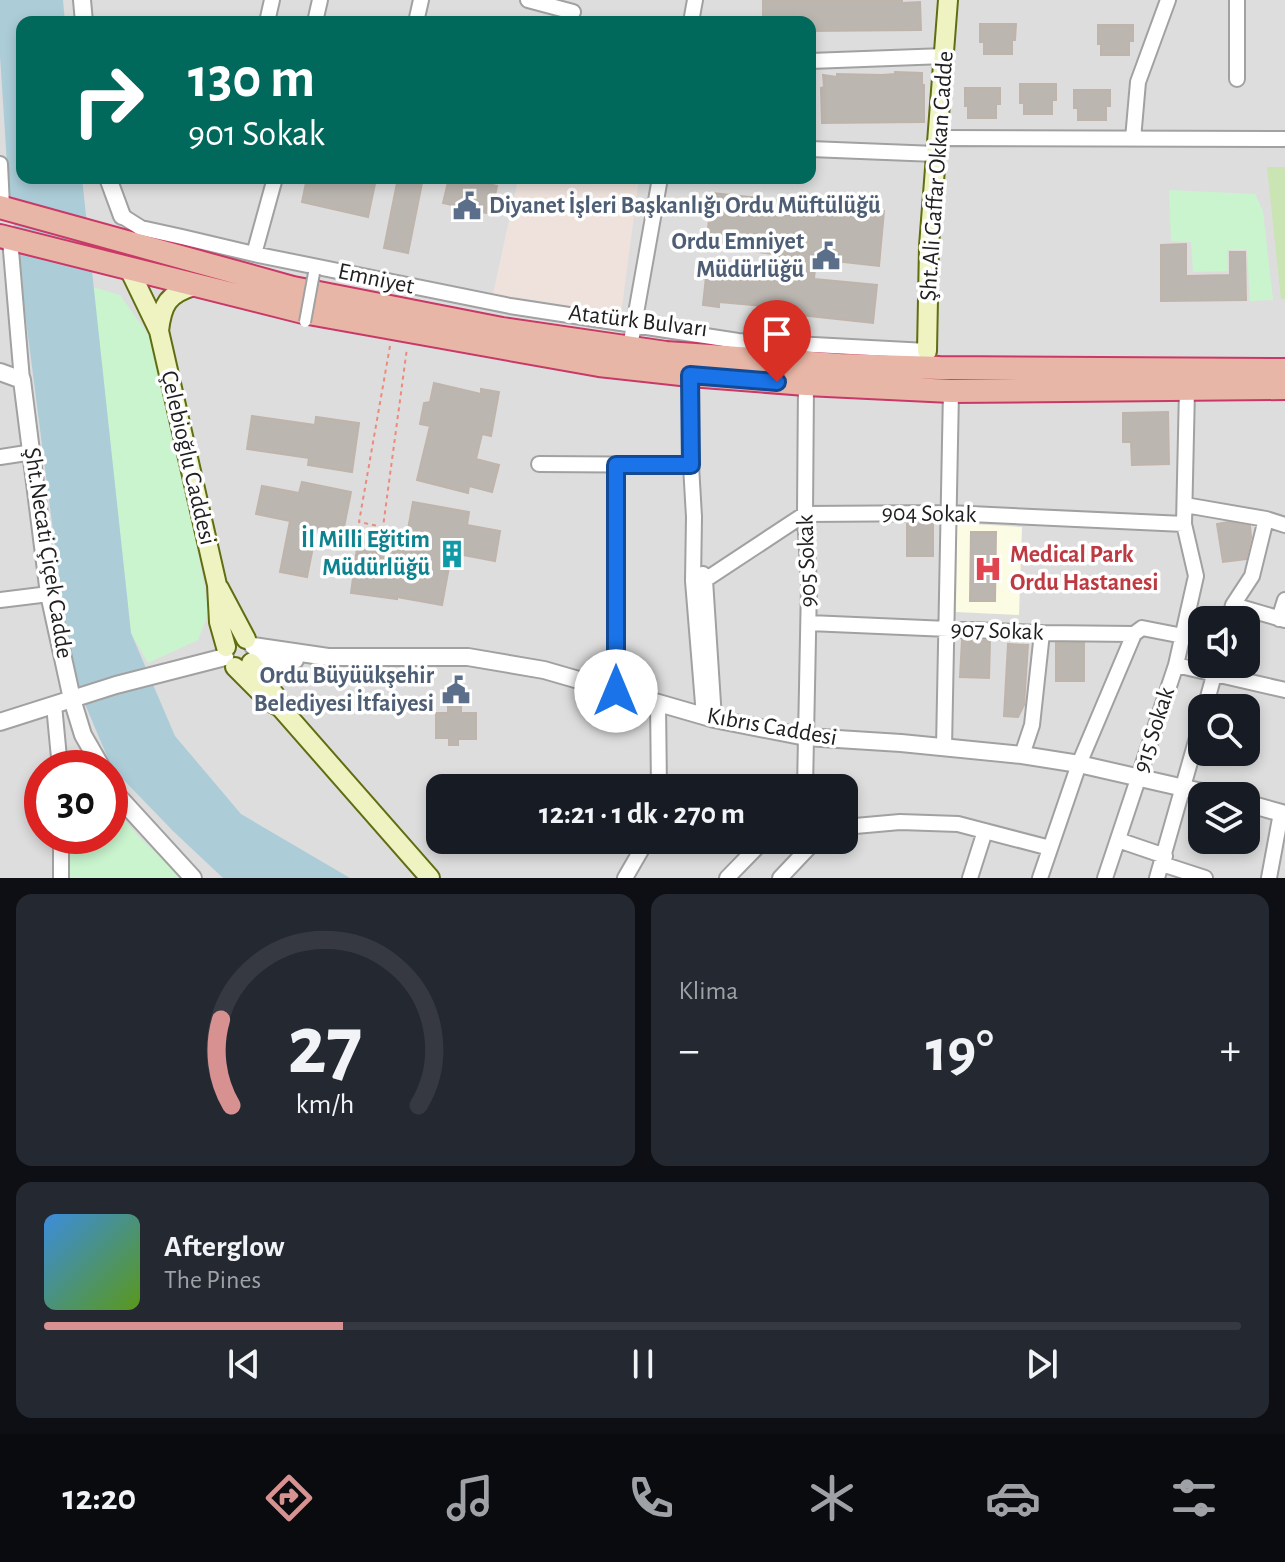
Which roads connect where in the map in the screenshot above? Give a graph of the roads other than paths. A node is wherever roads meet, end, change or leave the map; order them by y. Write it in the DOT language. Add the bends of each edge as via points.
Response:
graph roads {
  1 [pos="528,0"];
  2 [pos="948,0"];
  3 [pos="1168,0"];
  4 [pos="1237,0"];
  5 [pos="573,11"];
  6 [pos="945,56"];
  7 [pos="816,61"];
  8 [pos="1237,79"];
  9 [pos="1133,139"];
  10 [pos="1285,139"];
  11 [pos="937,146"];
  12 [pos="816,149"];
  13 [pos="0,164"];
  14 [pos="110,184"];
  15 [pos="273,184"];
  16 [pos="659,184"];
  17 [pos="1,207"];
  18 [pos="122,216"];
  19 [pos="5,237"];
  20 [pos="254,254"];
  21 [pos="129,269"];
  22 [pos="314,273"];
  23 [pos="194,286"];
  24 [pos="305,322"];
  25 [pos="159,331"];
  26 [pos="632,336"];
  27 [pos="927,351"];
  28 [pos="1285,370"];
  29 [pos="0,372"];
  30 [pos="690,375"];
  31 [pos="22,380"];
  32 [pos="806,384"];
  33 [pos="1285,388"];
  34 [pos="1187,389"];
  35 [pos="951,391"];
  36 [pos="33,452"];
  37 [pos="0,457"];
  38 [pos="539,464"];
  39 [pos="616,465"];
  40 [pos="691,465"];
  41 [pos="1185,505"];
  42 [pos="949,513"];
  43 [pos="805,514"];
  44 [pos="1266,519"];
  45 [pos="1184,524"];
  46 [pos="1285,525"];
  47 [pos="699,581"];
  48 [pos="49,594"];
  49 [pos="0,600"];
  50 [pos="1285,600"];
  51 [pos="1235,606"];
  52 [pos="1260,616"];
  53 [pos="1282,619"];
  54 [pos="809,623"];
  55 [pos="945,629"];
  56 [pos="1042,633"];
  57 [pos="1134,634"];
  58 [pos="1183,636"];
  59 [pos="241,654"];
  60 [pos="1176,665"];
  61 [pos="1188,666"];
  62 [pos="1246,678"];
  63 [pos="1285,690"];
  64 [pos="616,691"];
  65 [pos="72,699"];
  66 [pos="658,703"];
  67 [pos="54,705"];
  68 [pos="709,718"];
  69 [pos="0,722"];
  70 [pos="806,737"];
  71 [pos="944,748"];
  72 [pos="58,750"];
  73 [pos="92,750"];
  74 [pos="1022,755"];
  75 [pos="1079,764"];
  76 [pos="1189,766"];
  77 [pos="659,774"];
  78 [pos="805,774"];
  79 [pos="1138,777"];
  80 [pos="1183,789"];
  81 [pos="1188,790"];
  82 [pos="128,807"];
  83 [pos="1260,807"];
  84 [pos="1283,813"];
  85 [pos="858,826"];
  86 [pos="985,831"];
  87 [pos="1118,840"];
  88 [pos="1050,848"];
  89 [pos="61,854"];
  90 [pos="639,854"];
  91 [pos="750,854"];
  92 [pos="803,854"];
  93 [pos="1161,866"];
  94 [pos="61,878"];
  95 [pos="193,878"];
  96 [pos="430,878"];
  97 [pos="625,878"];
  98 [pos="727,878"];
  99 [pos="780,878"];
  100 [pos="970,878"];
  101 [pos="1040,878"];
  102 [pos="1105,878"];
  103 [pos="1205,878"];
  104 [pos="1269,878"];
  1 -- 5 [label="street"];
  2 -- 6 [label="main road, Şht.Ali Gaffar Okkan Cadde"];
  3 -- 9 [label="street" via="1138,82"];
  4 -- 8 [label="street"];
  6 -- 7 [label="street"];
  6 -- 11 [label="main road, Şht.Ali Gaffar Okkan Cadde"];
  9 -- 10 [label="street"];
  9 -- 11 [label="street"];
  11 -- 12 [label="street"];
  11 -- 27 [label="main road, Şht.Ali Gaffar Okkan Cadde"];
  13 -- 17 [label="street"];
  14 -- 18 [label="street"];
  15 -- 20 [label="street"];
  16 -- 26 [label="street"];
  17 -- 26 [label="highway, Atatürk Bulvarı" via="293,288 502,329"];
  18 -- 20 [label="street, Emniyet" via="141,228"];
  19 -- 21 [label="highway, Atatürk Bulvarı"];
  19 -- 31 [label="street"];
  20 -- 26 [label="street, Emniyet"];
  21 -- 23 [label="highway, Atatürk Bulvarı"];
  21 -- 25 [label="main road, Çelebioğlu Caddesi"];
  22 -- 24 [label="street, bridge"];
  23 -- 25 [label="main road" via="179,290 168,301"];
  23 -- 30 [label="highway, Atatürk Bulvarı" via="401,331"];
  25 -- 59 [label="main road, Çelebioğlu Caddesi" via="217,585 219,622"];
  26 -- 27 [label="street, Emniyet"];
  26 -- 28 [label="highway, Atatürk Bulvarı" via="666,353 840,365"];
  29 -- 31 [label="street"];
  30 -- 32 [label="highway, Atatürk Bulvarı"];
  30 -- 40 [label="street"];
  31 -- 36 [label="street, Şht.Necati Çiçek Cadde"];
  32 -- 35 [label="highway, Atatürk Bulvarı"];
  32 -- 43 [label="street, 905 Sokak"];
  33 -- 34 [label="highway, Atatürk Bulvarı"];
  34 -- 35 [label="highway, Atatürk Bulvarı"];
  34 -- 41 [label="street, 915 Sokak"];
  35 -- 42 [label="street"];
  36 -- 37 [label="street"];
  36 -- 48 [label="street, Şht.Necati Çiçek Cadde"];
  38 -- 39 [label="street"];
  39 -- 40 [label="street"];
  39 -- 64 [label="street"];
  40 -- 47 [label="street"];
  41 -- 44 [label="street"];
  41 -- 45 [label="street, 915 Sokak"];
  42 -- 43 [label="street, 904 Sokak"];
  42 -- 45 [label="street, 904 Sokak"];
  42 -- 55 [label="street"];
  43 -- 47 [label="street"];
  43 -- 54 [label="street, 905 Sokak"];
  44 -- 46 [label="street"];
  44 -- 51 [label="street" via="1252,576"];
  45 -- 58 [label="street, 915 Sokak" via="1196,576"];
  47 -- 68 [label="street"];
  48 -- 49 [label="street"];
  48 -- 65 [label="street, Şht.Necati Çiçek Cadde"];
  50 -- 53 [label="street"];
  52 -- 53 [label="street"];
  54 -- 55 [label="street, 907 Sokak"];
  54 -- 70 [label="street, 905 Sokak"];
  55 -- 56 [label="street, 907 Sokak"];
  55 -- 71 [label="street"];
  56 -- 57 [label="street, 907 Sokak"];
  56 -- 74 [label="street" via="1032,725"];
  57 -- 58 [label="street, 907 Sokak" via="1142,628"];
  57 -- 75 [label="street"];
  58 -- 60 [label="street, 915 Sokak"];
  59 -- 64 [label="street, Kıbrıs Caddesi" via="468,657 544,670"];
  59 -- 65 [label="street"];
  59 -- 96 [label="main road" via="269,701 280,707"];
  60 -- 61 [label="street"];
  60 -- 79 [label="street, 915 Sokak"];
  62 -- 63 [label="street"];
  64 -- 66 [label="street, Kıbrıs Caddesi"];
  65 -- 67 [label="street"];
  65 -- 73 [label="street, Şht.Necati Çiçek Cadde"];
  66 -- 68 [label="street, Kıbrıs Caddesi"];
  66 -- 77 [label="street"];
  67 -- 69 [label="street"];
  67 -- 72 [label="street"];
  68 -- 70 [label="street, Kıbrıs Caddesi"];
  70 -- 71 [label="street, Kıbrıs Caddesi"];
  70 -- 78 [label="street, 905 Sokak"];
  71 -- 74 [label="street, Kıbrıs Caddesi"];
  74 -- 75 [label="street, Kıbrıs Caddesi"];
  75 -- 79 [label="street, Kıbrıs Caddesi"];
  75 -- 88 [label="street"];
  76 -- 80 [label="street"];
  79 -- 80 [label="street, Kıbrıs Caddesi"];
  79 -- 87 [label="street, 915 Sokak"];
  80 -- 81 [label="street, Kıbrıs Caddesi"];
  80 -- 93 [label="street"];
  82 -- 95 [label="street"];
  83 -- 84 [label="street"];
  84 -- 104 [label="street"];
  85 -- 86 [label="street" via="958,824"];
  86 -- 88 [label="street"];
  86 -- 100 [label="street"];
  87 -- 93 [label="street"];
  87 -- 102 [label="street, 915 Sokak"];
  88 -- 101 [label="street"];
  89 -- 94 [label="street"];
  90 -- 97 [label="street"];
  91 -- 98 [label="street"];
  92 -- 99 [label="street"];
  93 -- 103 [label="street"];
}
